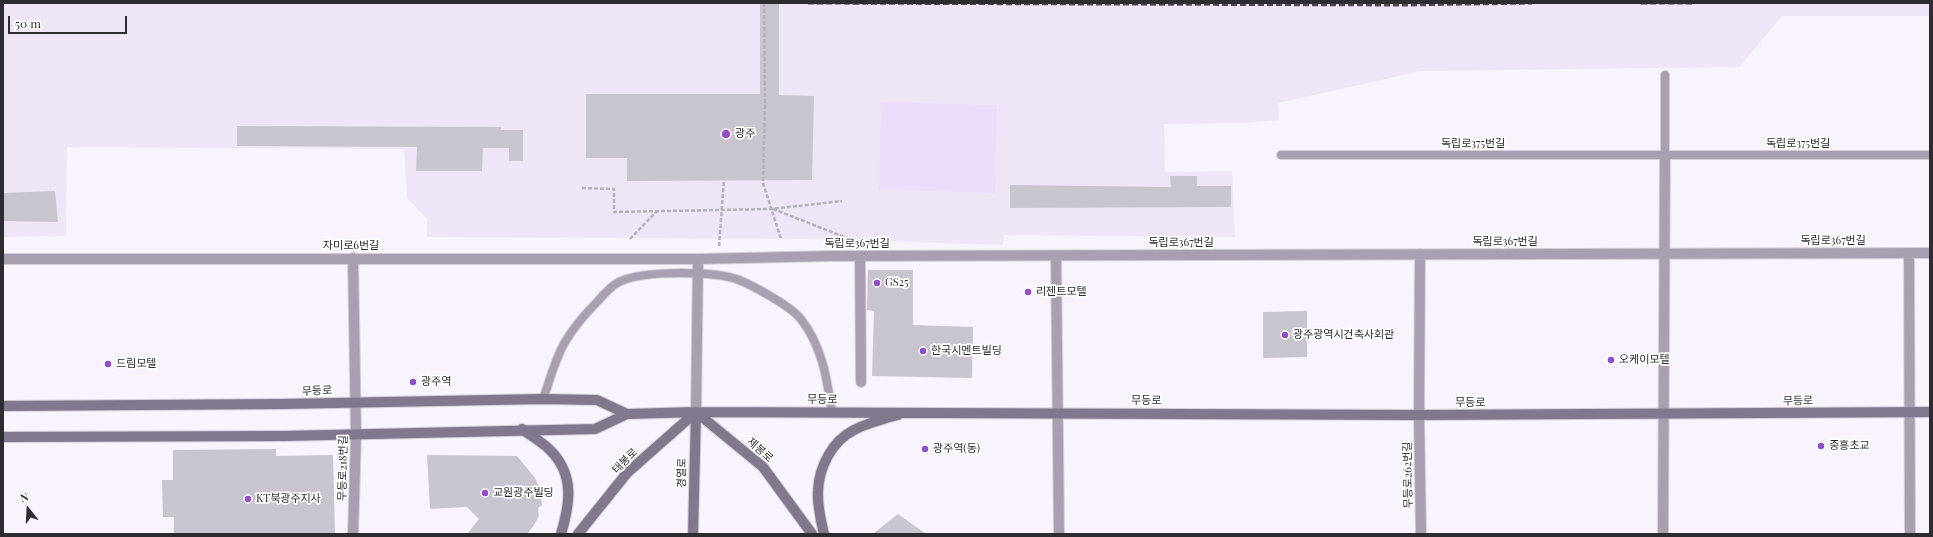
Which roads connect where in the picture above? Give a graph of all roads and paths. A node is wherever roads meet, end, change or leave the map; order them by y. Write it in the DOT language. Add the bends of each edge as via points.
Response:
graph roads {
  1 [pos="764,3"];
  2 [pos="1665,75"];
  3 [pos="1280,155"];
  4 [pos="1665,155"];
  5 [pos="1930,155"];
  6 [pos="724,180"];
  7 [pos="582,188"];
  8 [pos="842,202"];
  9 [pos="771,209"];
  10 [pos="721,210"];
  11 [pos="657,211"];
  12 [pos="846,238"];
  13 [pos="630,239"];
  14 [pos="781,239"];
  15 [pos="1909,253"];
  16 [pos="1930,253"];
  17 [pos="1420,254"];
  18 [pos="1665,254"];
  19 [pos="860,256"];
  20 [pos="1056,256"];
  21 [pos="353,258"];
  22 [pos="718,258"];
  23 [pos="3,259"];
  24 [pos="698,259"];
  25 [pos="698,274"];
  26 [pos="861,382"];
  27 [pos="543,399"];
  28 [pos="354,402"];
  29 [pos="3,406"];
  30 [pos="696,412"];
  31 [pos="832,412"];
  32 [pos="907,412"];
  33 [pos="1909,412"];
  34 [pos="1930,412"];
  35 [pos="1056,413"];
  36 [pos="628,414"];
  37 [pos="1664,414"];
  38 [pos="1419,415"];
  39 [pos="522,429"];
  40 [pos="356,435"];
  41 [pos="3,437"];
  42 [pos="354,534"];
  43 [pos="561,534"];
  44 [pos="578,534"];
  45 [pos="693,534"];
  46 [pos="812,534"];
  47 [pos="824,534"];
  48 [pos="1058,534"];
  49 [pos="1422,534"];
  50 [pos="1663,534"];
  51 [pos="1910,534"];
  1 -- 9 [label="path" via="763,183"];
  2 -- 4 [label="lane"];
  3 -- 4 [label="lane, 독립로375번길"];
  4 -- 5 [label="lane, 독립로375번길"];
  4 -- 18 [label="street"];
  6 -- 10 [label="path"];
  7 -- 11 [label="path" via="614,189 614,212"];
  8 -- 9 [label="path"];
  9 -- 10 [label="path"];
  9 -- 12 [label="path"];
  9 -- 14 [label="path"];
  10 -- 11 [label="path"];
  10 -- 22 [label="path"];
  11 -- 13 [label="path"];
  15 -- 16 [label="street, 독립로367번길"];
  15 -- 18 [label="street, 독립로367번길"];
  15 -- 33 [label="street"];
  17 -- 18 [label="street, 독립로367번길"];
  17 -- 20 [label="street, 독립로367번길"];
  17 -- 38 [label="street, 무등로262번길"];
  18 -- 37 [label="street"];
  19 -- 20 [label="street, 독립로367번길"];
  19 -- 22 [label="street, 독립로367번길"];
  19 -- 26 [label="street"];
  20 -- 35 [label="street"];
  21 -- 23 [label="street, 자미로6번길"];
  21 -- 24 [label="street, 자미로6번길"];
  21 -- 28 [label="street, 무등로218번길"];
  22 -- 24 [label="street, 독립로367번길"];
  24 -- 25 [label="street"];
  25 -- 27 [label="lane" via="640,276 613,286 580,320 564,343"];
  25 -- 30 [label="street"];
  25 -- 31 [label="lane" via="738,280 763,292 800,317 818,349"];
  27 -- 28 [label="street, 무등로"];
  27 -- 36 [label="street, 무등로" via="597,400"];
  28 -- 29 [label="street, 무등로"];
  28 -- 40 [label="street, 무등로218번길"];
  30 -- 31 [label="street, 무등로"];
  30 -- 36 [label="street, 무등로"];
  30 -- 44 [label="street, 태봉로" via="627,473"];
  30 -- 45 [label="street, 경열로"];
  30 -- 46 [label="street, 제봉로" via="763,467"];
  31 -- 32 [label="street, 무등로"];
  32 -- 35 [label="street, 무등로"];
  32 -- 47 [label="street" via="854,430 839,440 829,453 821,473 818,491"];
  33 -- 34 [label="street, 무등로"];
  33 -- 37 [label="street, 무등로"];
  33 -- 51 [label="street"];
  35 -- 38 [label="street, 무등로"];
  35 -- 48 [label="street"];
  36 -- 39 [label="street, 무등로" via="595,429"];
  37 -- 38 [label="street, 무등로"];
  37 -- 50 [label="street"];
  38 -- 49 [label="street, 무등로262번길"];
  39 -- 40 [label="street, 무등로"];
  39 -- 43 [label="street" via="550,450 561,463 569,485 569,509"];
  40 -- 41 [label="street, 무등로"];
  40 -- 42 [label="street, 무등로218번길"];
}
